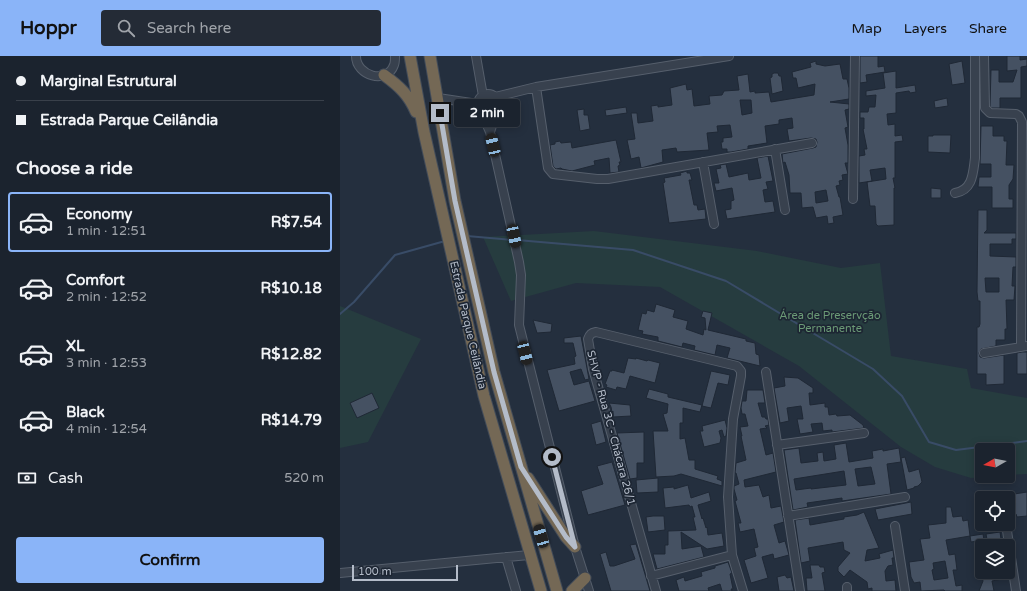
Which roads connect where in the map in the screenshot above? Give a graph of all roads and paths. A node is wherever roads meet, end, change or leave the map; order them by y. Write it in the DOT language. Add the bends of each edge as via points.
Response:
graph roads {
  1 [pos="356,56"];
  2 [pos="395,56"];
  3 [pos="410,56"];
  4 [pos="430,56"];
  5 [pos="476,56"];
  6 [pos="729,56"];
  7 [pos="855,56"];
  8 [pos="975,56"];
  9 [pos="984,56"];
  10 [pos="691,59"];
  11 [pos="384,75"];
  12 [pos="536,87"];
  13 [pos="518,92"];
  14 [pos="483,96"];
  15 [pos="495,97"];
  16 [pos="438,98"];
  17 [pos="479,107"];
  18 [pos="498,108"];
  19 [pos="424,132"];
  20 [pos="490,132"];
  21 [pos="812,142"];
  22 [pos="775,149"];
  23 [pos="703,162"];
  24 [pos="955,193"];
  25 [pos="853,199"];
  26 [pos="785,210"];
  27 [pos="714,224"];
  28 [pos="1024,346"];
  29 [pos="984,353"];
  30 [pos="766,372"];
  31 [pos="864,433"];
  32 [pos="777,445"];
  33 [pos="521,467"];
  34 [pos="904,497"];
  35 [pos="788,516"];
  36 [pos="895,526"];
  37 [pos="1007,531"];
  38 [pos="575,547"];
  39 [pos="529,554"];
  40 [pos="732,555"];
  41 [pos="506,557"];
  42 [pos="340,573"];
  43 [pos="651,576"];
  44 [pos="584,578"];
  45 [pos="516,591"];
  46 [pos="541,591"];
  47 [pos="557,591"];
  48 [pos="572,591"];
  49 [pos="589,591"];
  50 [pos="656,591"];
  51 [pos="743,591"];
  52 [pos="800,591"];
  53 [pos="905,591"];
  54 [pos="1016,591"];
  1 -- 11 [label="street" via="361,70 372,77"];
  2 -- 11 [label="street" via="394,66"];
  3 -- 19 [label="highway, Estrada Parque Ceilândia"];
  4 -- 16 [label="highway, Estrada Parque Ceilândia"];
  5 -- 14 [label="street"];
  6 -- 10 [label="street"];
  7 -- 25 [label="street"];
  8 -- 24 [label="street" via="973,173 967,188"];
  9 -- 28 [label="street" via="985,108 990,113 1016,114 1022,122"];
  10 -- 12 [label="street"];
  11 -- 19 [label="highway" via="406,93"];
  12 -- 13 [label="street"];
  12 -- 23 [label="street" via="548,168 553,174 596,180"];
  13 -- 15 [label="street"];
  13 -- 18 [label="street"];
  14 -- 15 [label="street" via="490,94"];
  14 -- 17 [label="street" via="480,98"];
  15 -- 18 [label="street"];
  16 -- 17 [label="street"];
  16 -- 33 [label="highway, Estrada Parque Ceilândia" via="455,201 494,372"];
  17 -- 18 [label="street" via="487,114"];
  17 -- 20 [label="street"];
  18 -- 20 [label="street"];
  19 -- 39 [label="highway, Estrada Parque Ceilândia" via="484,396"];
  20 -- 38 [label="street" via="521,275 518,325"];
  21 -- 22 [label="street"];
  22 -- 23 [label="street"];
  22 -- 26 [label="street"];
  23 -- 27 [label="street"];
  28 -- 29 [label="street"];
  30 -- 32 [label="street"];
  31 -- 32 [label="street"];
  32 -- 35 [label="street"];
  33 -- 38 [label="highway"];
  33 -- 47 [label="highway, Estrada Parque Ceilândia"];
  34 -- 35 [label="street"];
  35 -- 52 [label="street"];
  36 -- 53 [label="street"];
  37 -- 54 [label="street"];
  38 -- 44 [label="street"];
  39 -- 41 [label="street"];
  39 -- 46 [label="highway, Estrada Parque Ceilândia"];
  40 -- 43 [label="street"];
  40 -- 43 [label="street, SHVP - Rua 3C - Chácara 26/1" via="728,497 733,420 741,376 740,368 592,332 588,339 593,369"];
  40 -- 51 [label="street, SHVP - Rua 3C - Chácara 26/1"];
  41 -- 42 [label="street"];
  41 -- 45 [label="street"];
  43 -- 50 [label="street, SHVP - Rua 3C - Chácara 26/1"];
  44 -- 48 [label="highway"];
  44 -- 49 [label="street"];
}
